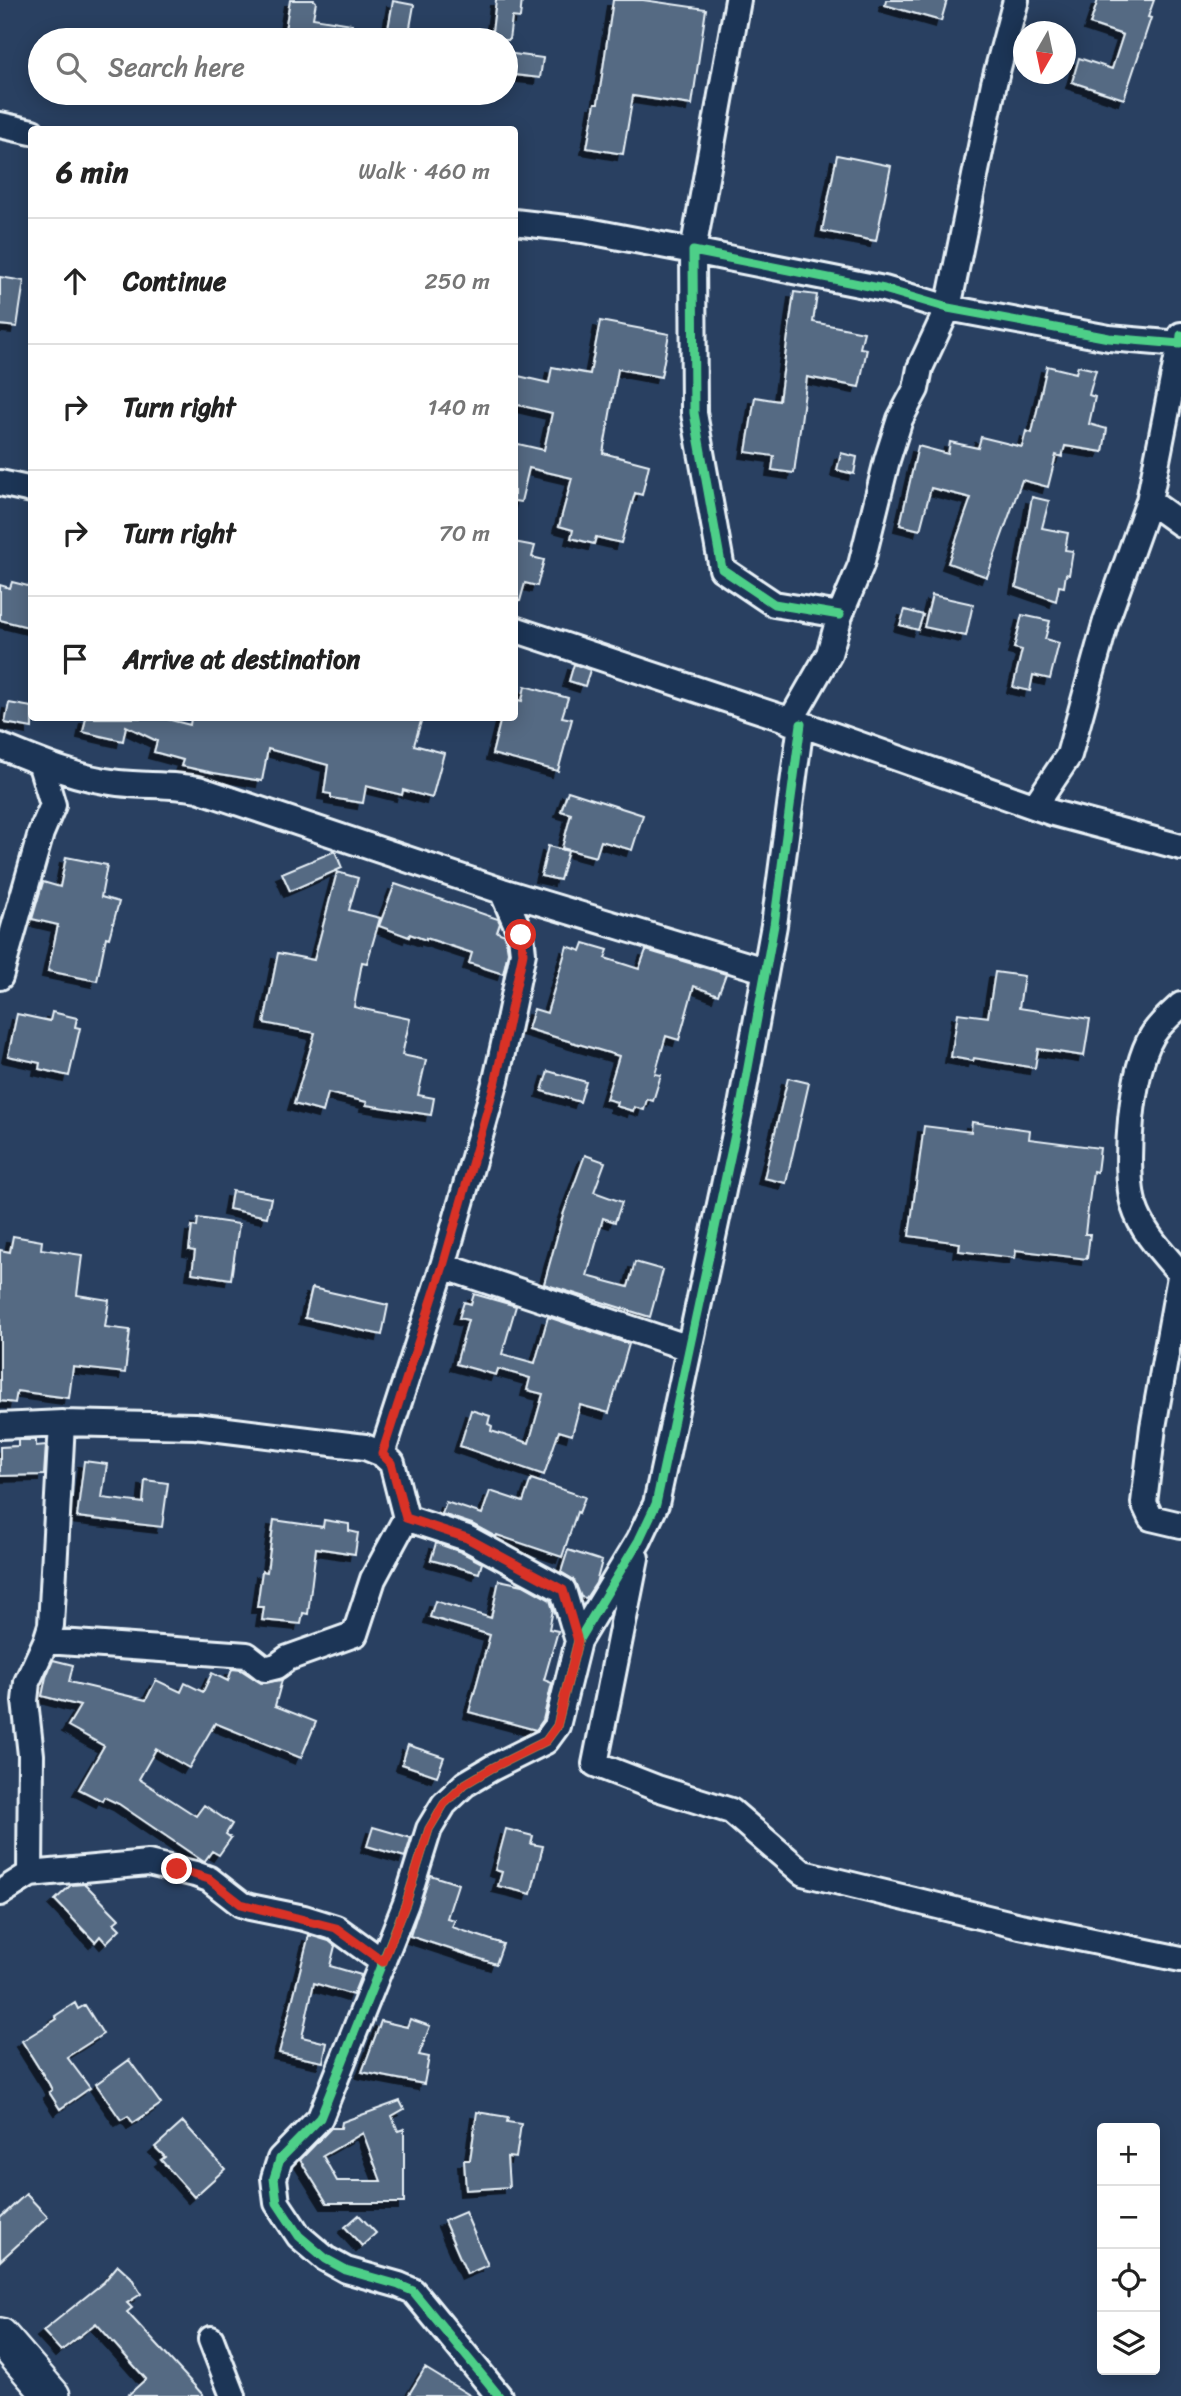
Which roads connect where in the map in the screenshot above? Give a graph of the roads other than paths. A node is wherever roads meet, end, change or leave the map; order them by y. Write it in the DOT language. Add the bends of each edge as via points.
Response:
graph roads {
  1 [pos="738,0"];
  2 [pos="1016,0"];
  3 [pos="0,125"];
  4 [pos="28,131"];
  5 [pos="518,222"];
  6 [pos="693,251"];
  7 [pos="948,308"];
  8 [pos="1180,340"];
  9 [pos="0,482"];
  10 [pos="28,489"];
  11 [pos="1149,501"];
  12 [pos="1181,524"];
  13 [pos="840,615"];
  14 [pos="518,630"];
  15 [pos="796,723"];
  16 [pos="0,746"];
  17 [pos="40,762"];
  18 [pos="1035,806"];
  19 [pos="1181,847"];
  20 [pos="502,891"];
  21 [pos="764,970"];
  22 [pos="0,977"];
  23 [pos="1181,1005"];
  24 [pos="443,1266"];
  25 [pos="1180,1272"];
  26 [pos="689,1348"];
  27 [pos="62,1423"];
  28 [pos="0,1426"];
  29 [pos="382,1454"];
  30 [pos="406,1518"];
  31 [pos="1181,1525"];
  32 [pos="639,1540"];
  33 [pos="46,1641"];
  34 [pos="578,1641"];
  35 [pos="30,1874"];
  36 [pos="0,1893"];
  37 [pos="1181,1959"];
  38 [pos="383,1962"];
  39 [pos="0,2336"];
  40 [pos="211,2339"];
  41 [pos="52,2396"];
  42 [pos="233,2396"];
  43 [pos="499,2396"];
  1 -- 6 [label="street"];
  2 -- 7 [label="street" via="994,83"];
  3 -- 4 [label="street"];
  5 -- 6 [label="street"];
  6 -- 7 [label="street" via="884,289"];
  6 -- 13 [label="street" via="694,413 722,569 774,604"];
  7 -- 8 [label="street" via="1109,338"];
  7 -- 13 [label="street" via="900,419 861,565"];
  8 -- 11 [label="street"];
  9 -- 10 [label="street"];
  11 -- 12 [label="street"];
  11 -- 18 [label="street" via="1106,621 1069,755"];
  13 -- 15 [label="street" via="828,654"];
  14 -- 15 [label="street"];
  15 -- 18 [label="street"];
  15 -- 21 [label="street" via="774,925"];
  16 -- 17 [label="street"];
  17 -- 20 [label="street" via="98,780 198,789"];
  17 -- 22 [label="street" via="53,805"];
  18 -- 19 [label="street"];
  20 -- 21 [label="street"];
  20 -- 24 [label="street" via="521,935 523,953 496,1080"];
  21 -- 26 [label="street" via="741,1106"];
  23 -- 25 [label="street" via="1151,1037 1142,1065 1131,1113 1130,1171 1134,1205 1147,1234"];
  24 -- 26 [label="street"];
  24 -- 29 [label="street"];
  25 -- 31 [label="street" via="1144,1503 1151,1518"];
  26 -- 32 [label="street" via="656,1504"];
  27 -- 28 [label="street"];
  27 -- 29 [label="street" via="205,1427 365,1447"];
  27 -- 33 [label="street" via="53,1602"];
  29 -- 30 [label="street" via="391,1463"];
  30 -- 33 [label="street" via="373,1579 355,1634 277,1666 265,1670 247,1655"];
  30 -- 34 [label="street" via="467,1538 563,1590"];
  32 -- 34 [label="street"];
  32 -- 37 [label="street" via="595,1764 731,1811 803,1873 1020,1926"];
  33 -- 35 [label="street" via="27,1682 24,1701 32,1755"];
  34 -- 38 [label="street" via="557,1726 546,1741 465,1784 444,1804 429,1829"];
  35 -- 36 [label="street"];
  35 -- 38 [label="street" via="148,1863 177,1869 209,1879 241,1904 336,1928"];
  38 -- 43 [label="street" via="320,2118 281,2159 274,2178 277,2203 299,2236 326,2259 413,2291"];
  39 -- 41 [label="main road"];
  40 -- 42 [label="street"];
}
